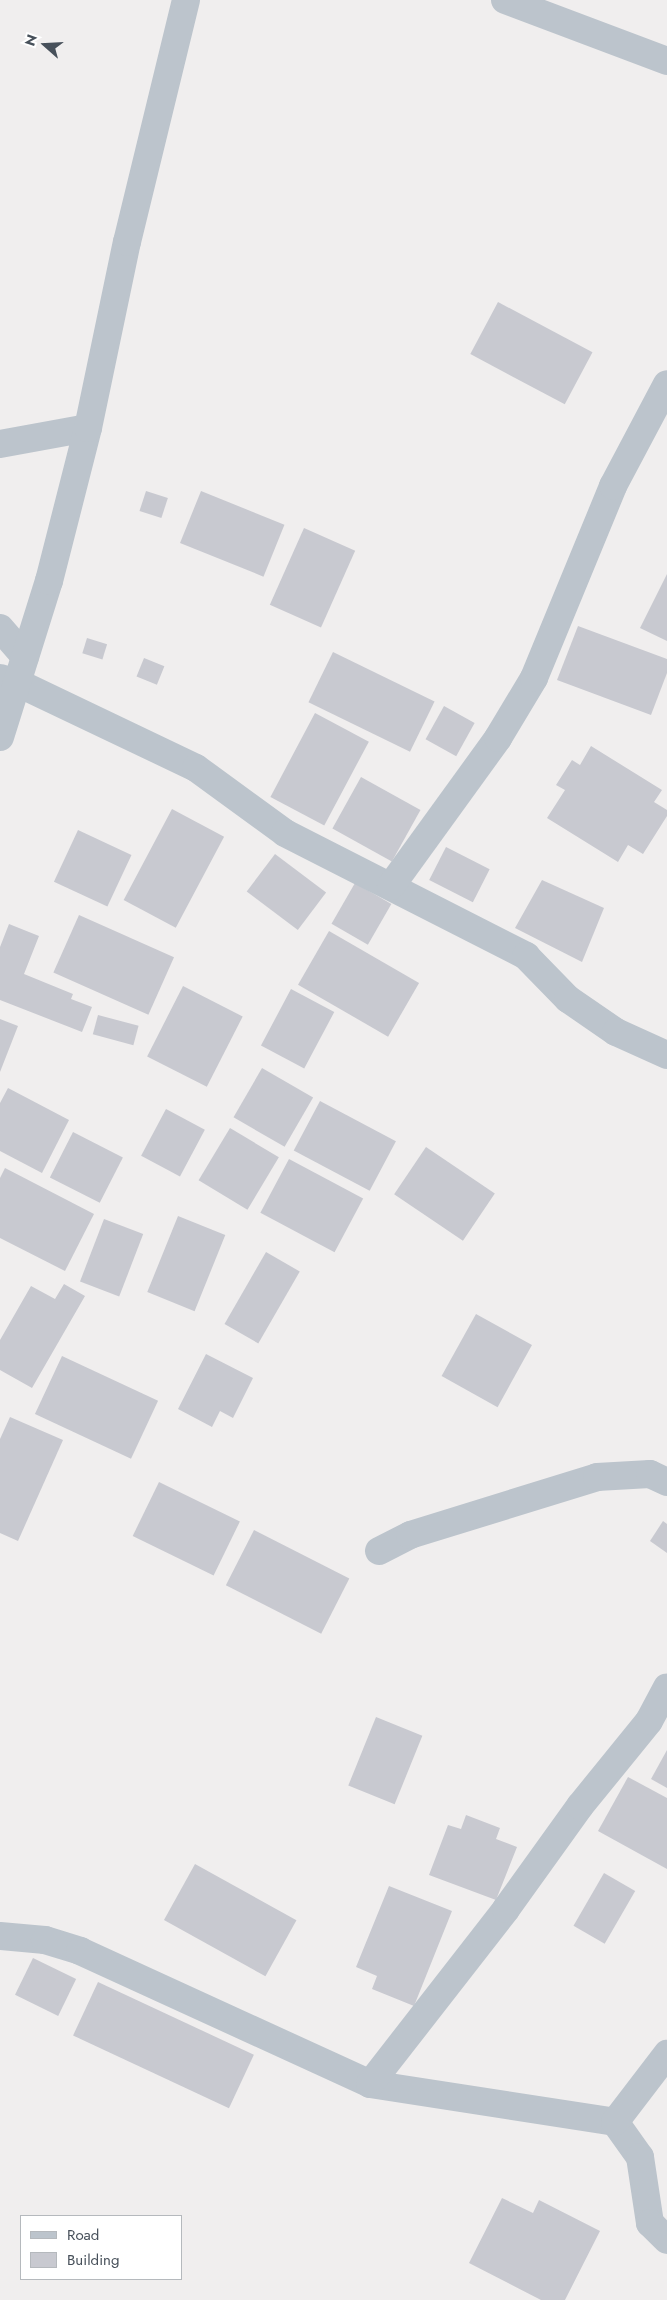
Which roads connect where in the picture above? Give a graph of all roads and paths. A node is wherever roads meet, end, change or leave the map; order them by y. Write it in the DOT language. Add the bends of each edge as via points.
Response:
graph roads {
  1 [pos="186,0"];
  2 [pos="505,0"];
  3 [pos="667,61"];
  4 [pos="667,384"];
  5 [pos="88,428"];
  6 [pos="0,444"];
  7 [pos="0,628"];
  8 [pos="26,657"];
  9 [pos="9,681"];
  10 [pos="0,737"];
  11 [pos="391,886"];
  12 [pos="667,1055"];
  13 [pos="667,1482"];
  14 [pos="380,1551"];
  15 [pos="667,1687"];
  16 [pos="0,1936"];
  17 [pos="667,2054"];
  18 [pos="370,2084"];
  19 [pos="615,2122"];
  20 [pos="667,2240"];
  1 -- 5 [label="street" via="127,242"];
  2 -- 3 [label="street"];
  4 -- 11 [label="street" via="601,512 534,678 498,738"];
  5 -- 6 [label="street"];
  5 -- 8 [label="street"];
  7 -- 8 [label="street"];
  8 -- 9 [label="street"];
  9 -- 10 [label="street"];
  9 -- 11 [label="street" via="196,768 285,833"];
  11 -- 12 [label="street" via="526,956 568,999 616,1032"];
  13 -- 14 [label="street" via="650,1474 597,1477 410,1535"];
  15 -- 18 [label="street" via="649,1721 580,1806 506,1909"];
  16 -- 18 [label="street" via="45,1940 80,1950"];
  17 -- 19 [label="street"];
  18 -- 19 [label="street"];
  19 -- 20 [label="street" via="640,2157 650,2223"];
}
